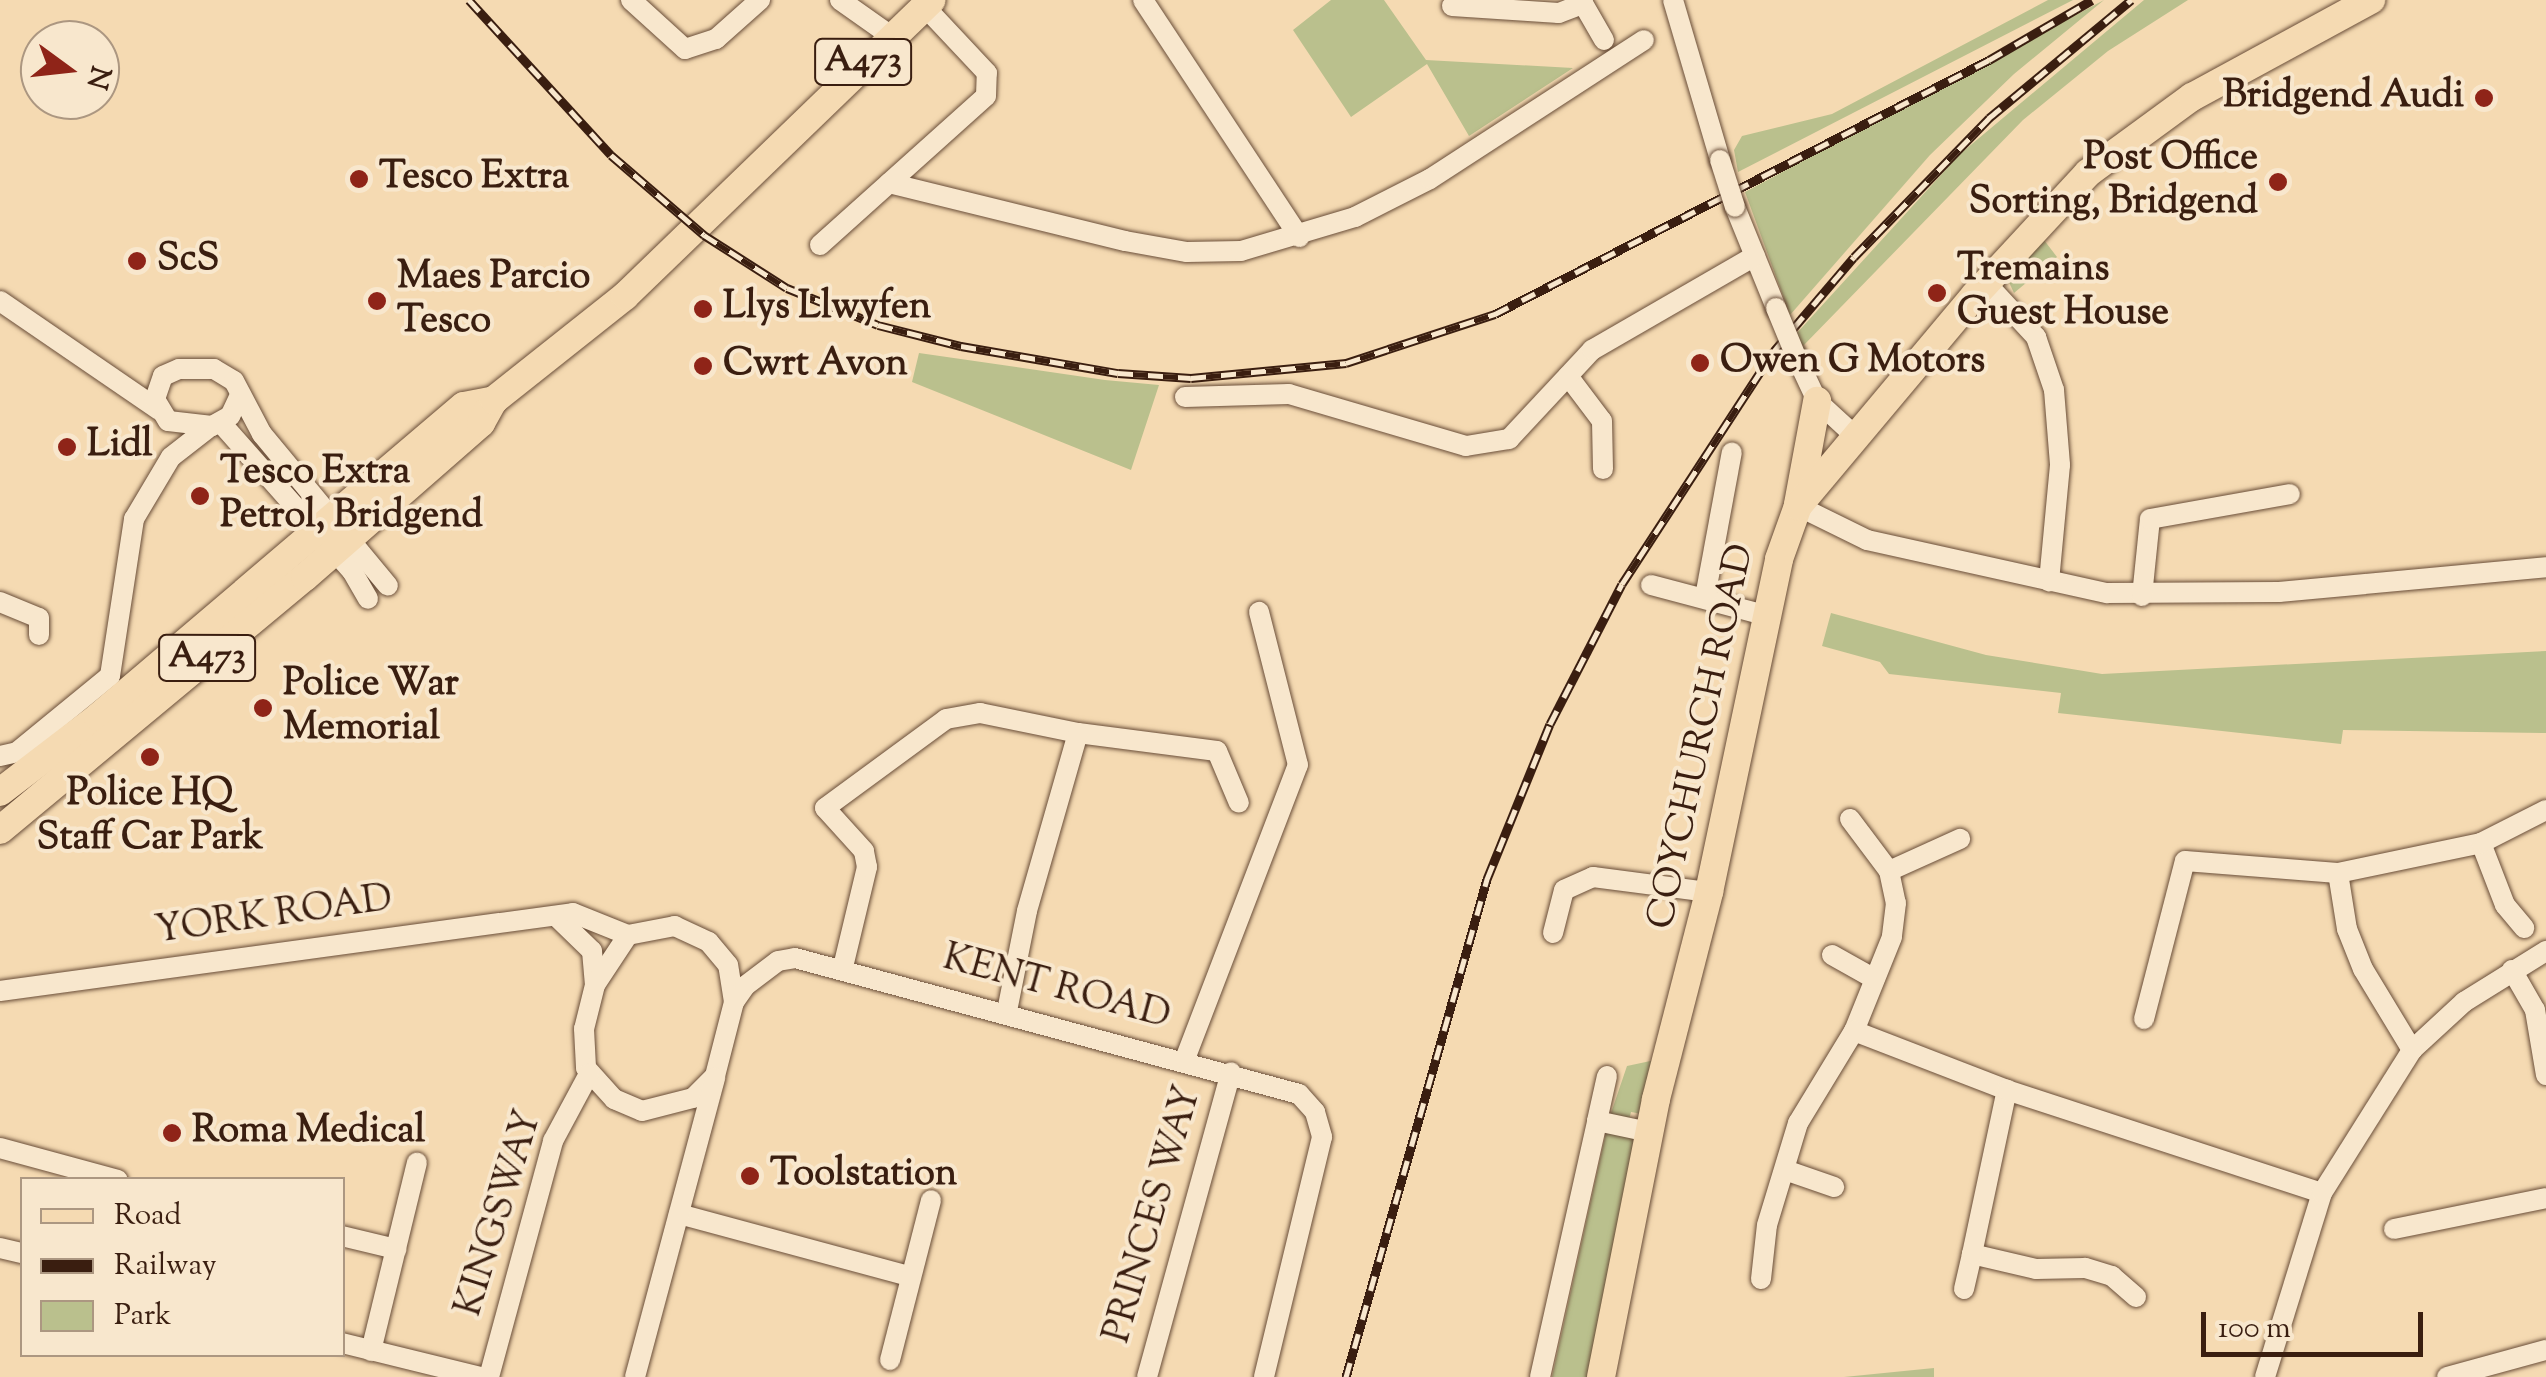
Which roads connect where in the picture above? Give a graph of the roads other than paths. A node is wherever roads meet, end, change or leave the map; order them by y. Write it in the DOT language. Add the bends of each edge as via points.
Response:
graph roads {
  1 [pos="631,0"];
  2 [pos="760,0"];
  3 [pos="840,0"];
  4 [pos="1143,0"];
  5 [pos="1673,0"];
  6 [pos="2371,0"];
  7 [pos="1582,2"];
  8 [pos="927,3"];
  9 [pos="1484,4"];
  10 [pos="1452,6"];
  11 [pos="891,36"];
  12 [pos="1604,40"];
  13 [pos="1644,40"];
  14 [pos="889,183"];
  15 [pos="1298,237"];
  16 [pos="820,244"];
  17 [pos="1755,256"];
  18 [pos="1986,282"];
  19 [pos="0,301"];
  20 [pos="0,318"];
  21 [pos="39,330"];
  22 [pos="116,374"];
  23 [pos="164,376"];
  24 [pos="1568,376"];
  25 [pos="240,395"];
  26 [pos="1185,396"];
  27 [pos="1817,402"];
  28 [pos="164,415"];
  29 [pos="216,424"];
  30 [pos="1854,435"];
  31 [pos="1732,452"];
  32 [pos="171,456"];
  33 [pos="1603,469"];
  34 [pos="2290,494"];
  35 [pos="1798,506"];
  36 [pos="332,535"];
  37 [pos="2546,566"];
  38 [pos="305,577"];
  39 [pos="2049,581"];
  40 [pos="1651,585"];
  41 [pos="388,586"];
  42 [pos="2142,596"];
  43 [pos="1705,597"];
  44 [pos="0,602"];
  45 [pos="1260,612"];
  46 [pos="1768,616"];
  47 [pos="39,635"];
  48 [pos="1078,733"];
  49 [pos="0,756"];
  50 [pos="0,792"];
  51 [pos="1239,803"];
  52 [pos="2546,810"];
  53 [pos="1850,819"];
  54 [pos="0,830"];
  55 [pos="1960,839"];
  56 [pos="2481,843"];
  57 [pos="1890,871"];
  58 [pos="2338,873"];
  59 [pos="1709,892"];
  60 [pos="559,919"];
  61 [pos="2524,928"];
  62 [pos="1553,933"];
  63 [pos="628,935"];
  64 [pos="2546,951"];
  65 [pos="720,952"];
  66 [pos="1832,955"];
  67 [pos="771,965"];
  68 [pos="843,967"];
  69 [pos="2512,970"];
  70 [pos="1875,979"];
  71 [pos="595,985"];
  72 [pos="0,991"];
  73 [pos="734,1002"];
  74 [pos="1007,1012"];
  75 [pos="2144,1019"];
  76 [pos="1854,1031"];
  77 [pos="2412,1050"];
  78 [pos="1185,1060"];
  79 [pos="1231,1072"];
  80 [pos="589,1074"];
  81 [pos="2546,1075"];
  82 [pos="715,1076"];
  83 [pos="1607,1076"];
  84 [pos="2007,1090"];
  85 [pos="1597,1121"];
  86 [pos="1649,1132"];
  87 [pos="0,1148"];
  88 [pos="417,1162"];
  89 [pos="1785,1170"];
  90 [pos="107,1177"];
  91 [pos="1834,1188"];
  92 [pos="2322,1193"];
  93 [pos="2546,1198"];
  94 [pos="931,1200"];
  95 [pos="679,1214"];
  96 [pos="2394,1229"];
  97 [pos="345,1237"];
  98 [pos="396,1249"];
  99 [pos="1972,1254"];
  100 [pos="909,1276"];
  101 [pos="1761,1279"];
  102 [pos="1964,1289"];
  103 [pos="2136,1296"];
  104 [pos="345,1343"];
  105 [pos="371,1350"];
  106 [pos="2546,1350"];
  107 [pos="890,1360"];
  108 [pos="480,1377"];
  109 [pos="490,1377"];
  110 [pos="636,1377"];
  111 [pos="1147,1377"];
  112 [pos="1264,1377"];
  113 [pos="1540,1377"];
  114 [pos="1601,1377"];
  115 [pos="2265,1377"];
  116 [pos="2447,1377"];
  1 -- 2 [label="street" via="685,50 716,39"];
  3 -- 11 [label="street"];
  4 -- 15 [label="street"];
  5 -- 17 [label="street, bridge"];
  6 -- 18 [label="main road, COYCHURCH ROAD" via="2260,56 2149,124 2088,173"];
  7 -- 9 [label="street" via="1558,13"];
  7 -- 12 [label="street"];
  8 -- 11 [label="main road, A473"];
  8 -- 14 [label="street" via="991,84 986,96"];
  9 -- 10 [label="street"];
  11 -- 36 [label="main road, A473" via="625,296 494,400 465,406"];
  13 -- 15 [label="street" via="1430,179"];
  14 -- 15 [label="street" via="1187,252 1241,251"];
  14 -- 16 [label="street"];
  17 -- 24 [label="street" via="1592,350"];
  17 -- 27 [label="street, bridge"];
  18 -- 30 [label="main road, COYCHURCH ROAD"];
  18 -- 39 [label="street" via="2036,337 2054,390 2060,464"];
  19 -- 21 [label="street"];
  20 -- 21 [label="street"];
  21 -- 22 [label="street"];
  22 -- 23 [label="street"];
  22 -- 28 [label="street"];
  23 -- 25 [label="street" via="214,369"];
  23 -- 28 [label="street" via="155,398"];
  24 -- 26 [label="street" via="1509,439 1466,446 1290,394"];
  24 -- 33 [label="street" via="1602,421"];
  25 -- 29 [label="street"];
  25 -- 36 [label="street"];
  27 -- 30 [label="street"];
  27 -- 35 [label="main road"];
  28 -- 29 [label="street"];
  28 -- 32 [label="street"];
  29 -- 32 [label="street"];
  29 -- 36 [label="street"];
  30 -- 35 [label="main road, COYCHURCH ROAD"];
  31 -- 43 [label="street"];
  32 -- 49 [label="street" via="130,531 110,676 17,752"];
  34 -- 42 [label="street" via="2150,519"];
  35 -- 39 [label="street" via="1867,540"];
  35 -- 46 [label="main road, COYCHURCH ROAD"];
  36 -- 38 [label="main road, A473"];
  36 -- 38 [label="street" via="362,591 323,574"];
  36 -- 41 [label="street"];
  36 -- 50 [label="main road, A473"];
  37 -- 42 [label="street" via="2296,591"];
  38 -- 54 [label="main road, A473"];
  39 -- 42 [label="street"];
  40 -- 43 [label="street"];
  43 -- 46 [label="street"];
  44 -- 47 [label="street" via="39,618"];
  45 -- 78 [label="street" via="1298,764"];
  46 -- 59 [label="main road, COYCHURCH ROAD"];
  48 -- 51 [label="street" via="1217,751"];
  48 -- 68 [label="street" via="980,713 946,719 825,808 864,852 866,867"];
  48 -- 74 [label="street"];
  52 -- 56 [label="street"];
  53 -- 57 [label="street"];
  55 -- 57 [label="street"];
  56 -- 58 [label="street"];
  56 -- 61 [label="street" via="2505,905"];
  57 -- 70 [label="street" via="1894,920"];
  58 -- 75 [label="street" via="2185,861"];
  58 -- 77 [label="street" via="2346,929"];
  59 -- 62 [label="street" via="1593,878 1564,890"];
  59 -- 86 [label="main road, COYCHURCH ROAD"];
  60 -- 63 [label="street, YORK ROAD" via="573,913"];
  60 -- 71 [label="street" via="592,951"];
  60 -- 72 [label="street, YORK ROAD" via="441,928"];
  63 -- 65 [label="street" via="675,926"];
  63 -- 71 [label="street"];
  64 -- 69 [label="street"];
  65 -- 67 [label="street, KENT ROAD"];
  65 -- 73 [label="street" via="733,979"];
  66 -- 70 [label="street"];
  67 -- 68 [label="street, KENT ROAD" via="795,958"];
  67 -- 73 [label="street"];
  68 -- 74 [label="street, KENT ROAD"];
  69 -- 77 [label="street"];
  69 -- 81 [label="street" via="2535,1010"];
  70 -- 76 [label="street"];
  71 -- 80 [label="street" via="582,1044"];
  73 -- 82 [label="street"];
  74 -- 78 [label="street, KENT ROAD"];
  76 -- 84 [label="street"];
  76 -- 89 [label="street" via="1798,1124"];
  77 -- 92 [label="street"];
  78 -- 79 [label="street, KENT ROAD"];
  79 -- 111 [label="street, PRINCES WAY"];
  79 -- 112 [label="street, KENT ROAD" via="1299,1094 1322,1137"];
  80 -- 82 [label="street" via="614,1099 642,1110 678,1106"];
  80 -- 109 [label="street, KINGSWAY" via="553,1142"];
  82 -- 95 [label="street"];
  83 -- 85 [label="street"];
  84 -- 92 [label="street"];
  84 -- 99 [label="street"];
  85 -- 86 [label="street"];
  85 -- 113 [label="street"];
  86 -- 114 [label="main road, COYCHURCH ROAD"];
  87 -- 90 [label="street"];
  88 -- 98 [label="street"];
  89 -- 91 [label="street"];
  89 -- 101 [label="street" via="1767,1225"];
  92 -- 115 [label="street"];
  93 -- 96 [label="street"];
  94 -- 100 [label="street"];
  95 -- 100 [label="street"];
  95 -- 110 [label="street"];
  97 -- 98 [label="street"];
  98 -- 105 [label="street"];
  99 -- 102 [label="street"];
  99 -- 103 [label="street" via="2036,1269 2085,1268 2112,1276"];
  100 -- 107 [label="street"];
  104 -- 105 [label="street"];
  105 -- 108 [label="street"];
  106 -- 116 [label="street"];
}
